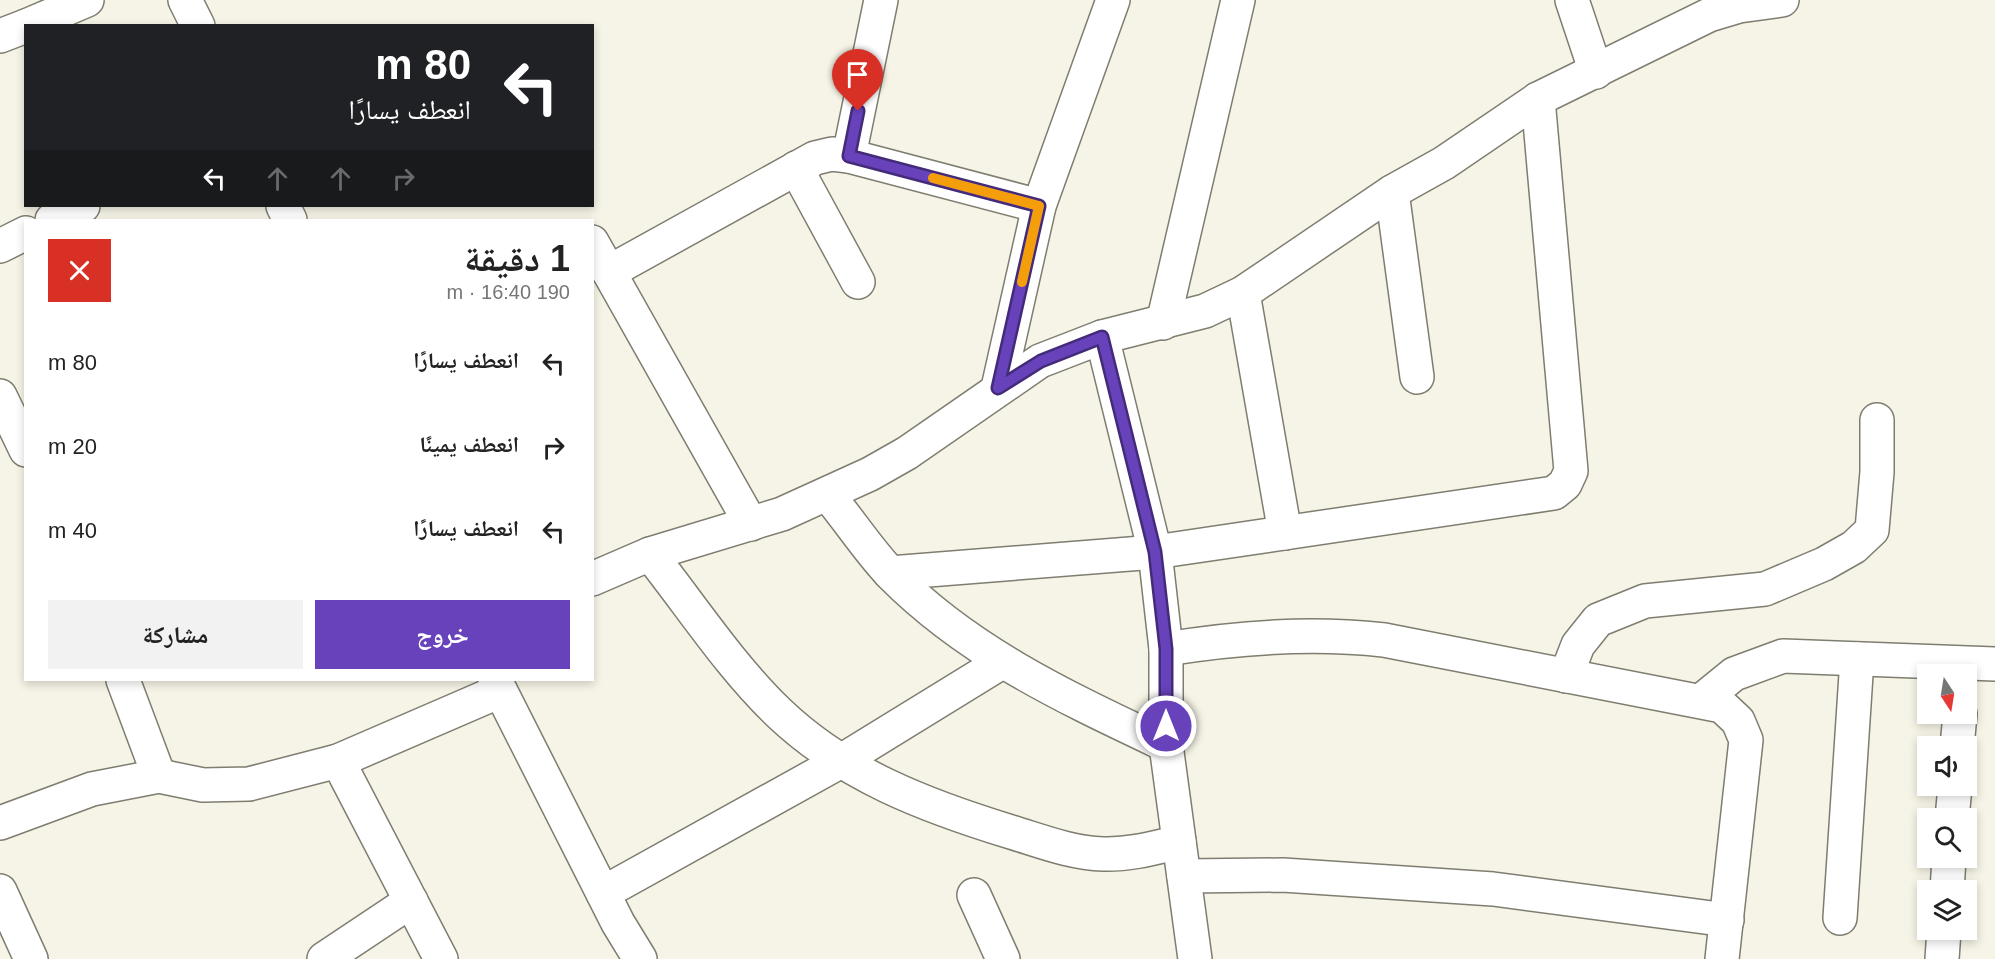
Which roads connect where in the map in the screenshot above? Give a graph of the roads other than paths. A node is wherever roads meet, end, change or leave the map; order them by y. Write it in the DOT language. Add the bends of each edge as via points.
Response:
graph roads {
  1 [pos="87,0"];
  2 [pos="185,0"];
  3 [pos="881,0"];
  4 [pos="1113,0"];
  5 [pos="1238,0"];
  6 [pos="1572,0"];
  7 [pos="1782,0"];
  8 [pos="1709,8"];
  9 [pos="31,24"];
  10 [pos="197,24"];
  11 [pos="24,27"];
  12 [pos="0,36"];
  13 [pos="1596,72"];
  14 [pos="1538,99"];
  15 [pos="849,156"];
  16 [pos="796,168"];
  17 [pos="1392,192"];
  18 [pos="1039,206"];
  19 [pos="81,207"];
  20 [pos="54,219"];
  21 [pos="24,235"];
  22 [pos="0,246"];
  23 [pos="594,246"];
  24 [pos="609,272"];
  25 [pos="858,282"];
  26 [pos="1243,293"];
  27 [pos="1163,323"];
  28 [pos="1102,337"];
  29 [pos="1418,377"];
  30 [pos="998,388"];
  31 [pos="1877,420"];
  32 [pos="828,495"];
  33 [pos="751,524"];
  34 [pos="1285,533"];
  35 [pos="1155,552"];
  36 [pos="650,554"];
  37 [pos="890,573"];
  38 [pos="594,578"];
  39 [pos="1166,649"];
  40 [pos="1857,659"];
  41 [pos="1002,662"];
  42 [pos="1930,664"];
  43 [pos="1566,676"];
  44 [pos="123,681"];
  45 [pos="498,685"];
  46 [pos="1702,700"];
  47 [pos="1166,745"];
  48 [pos="338,761"];
  49 [pos="842,761"];
  50 [pos="159,776"];
  51 [pos="0,824"];
  52 [pos="1179,842"];
  53 [pos="1184,876"];
  54 [pos="0,891"];
  55 [pos="603,894"];
  56 [pos="974,895"];
  57 [pos="411,901"];
  58 [pos="1840,918"];
  59 [pos="1727,920"];
  60 [pos="1943,940"];
  61 [pos="31,959"];
  62 [pos="324,959"];
  63 [pos="441,959"];
  64 [pos="640,959"];
  65 [pos="1003,959"];
  66 [pos="1196,959"];
  67 [pos="1722,959"];
  68 [pos="1942,959"];
  1 -- 9 [label="street"];
  2 -- 10 [label="street"];
  3 -- 15 [label="street"];
  4 -- 18 [label="street"];
  5 -- 27 [label="street"];
  6 -- 13 [label="street"];
  7 -- 8 [label="street"];
  8 -- 13 [label="street"];
  11 -- 12 [label="street"];
  13 -- 14 [label="street"];
  14 -- 17 [label="street" via="1444,163"];
  14 -- 34 [label="street" via="1571,471 1565,484 1554,493"];
  15 -- 16 [label="street" via="832,154"];
  15 -- 18 [label="street"];
  16 -- 24 [label="street"];
  16 -- 25 [label="street"];
  17 -- 26 [label="street"];
  17 -- 29 [label="street"];
  18 -- 30 [label="street"];
  19 -- 20 [label="street"];
  21 -- 22 [label="street"];
  23 -- 24 [label="street"];
  24 -- 33 [label="street"];
  26 -- 27 [label="street" via="1205,311"];
  26 -- 34 [label="street"];
  27 -- 28 [label="street"];
  28 -- 30 [label="street" via="1041,361"];
  28 -- 35 [label="street"];
  30 -- 32 [label="street" via="906,453"];
  31 -- 43 [label="street" via="1872,530 1854,547 1765,589 1645,600 1598,620 1578,645"];
  32 -- 33 [label="street"];
  32 -- 37 [label="street"];
  33 -- 36 [label="street"];
  34 -- 35 [label="street"];
  35 -- 37 [label="street"];
  35 -- 39 [label="street"];
  36 -- 38 [label="street"];
  36 -- 49 [label="street" via="759,691 809,738"];
  37 -- 41 [label="street" via="955,629"];
  39 -- 43 [label="street" via="1260,636 1346,636"];
  39 -- 47 [label="street"];
  40 -- 42 [label="street"];
  40 -- 46 [label="street" via="1783,656 1734,674"];
  40 -- 58 [label="street"];
  41 -- 47 [label="street"];
  41 -- 49 [label="street"];
  43 -- 46 [label="street"];
  44 -- 50 [label="street"];
  45 -- 48 [label="street"];
  45 -- 55 [label="street"];
  46 -- 59 [label="street" via="1722,706 1738,721 1746,740"];
  47 -- 52 [label="street"];
  48 -- 50 [label="street" via="249,784 203,786"];
  48 -- 57 [label="street"];
  49 -- 52 [label="street" via="938,810 1079,852 1124,854"];
  49 -- 55 [label="street"];
  50 -- 51 [label="street" via="92,789"];
  52 -- 53 [label="street"];
  53 -- 59 [label="street" via="1283,875 1492,889"];
  53 -- 66 [label="street"];
  54 -- 61 [label="street"];
  55 -- 64 [label="street"];
  56 -- 65 [label="street"];
  57 -- 62 [label="street"];
  57 -- 63 [label="street"];
  59 -- 67 [label="street"];
  60 -- 68 [label="street"];
}
